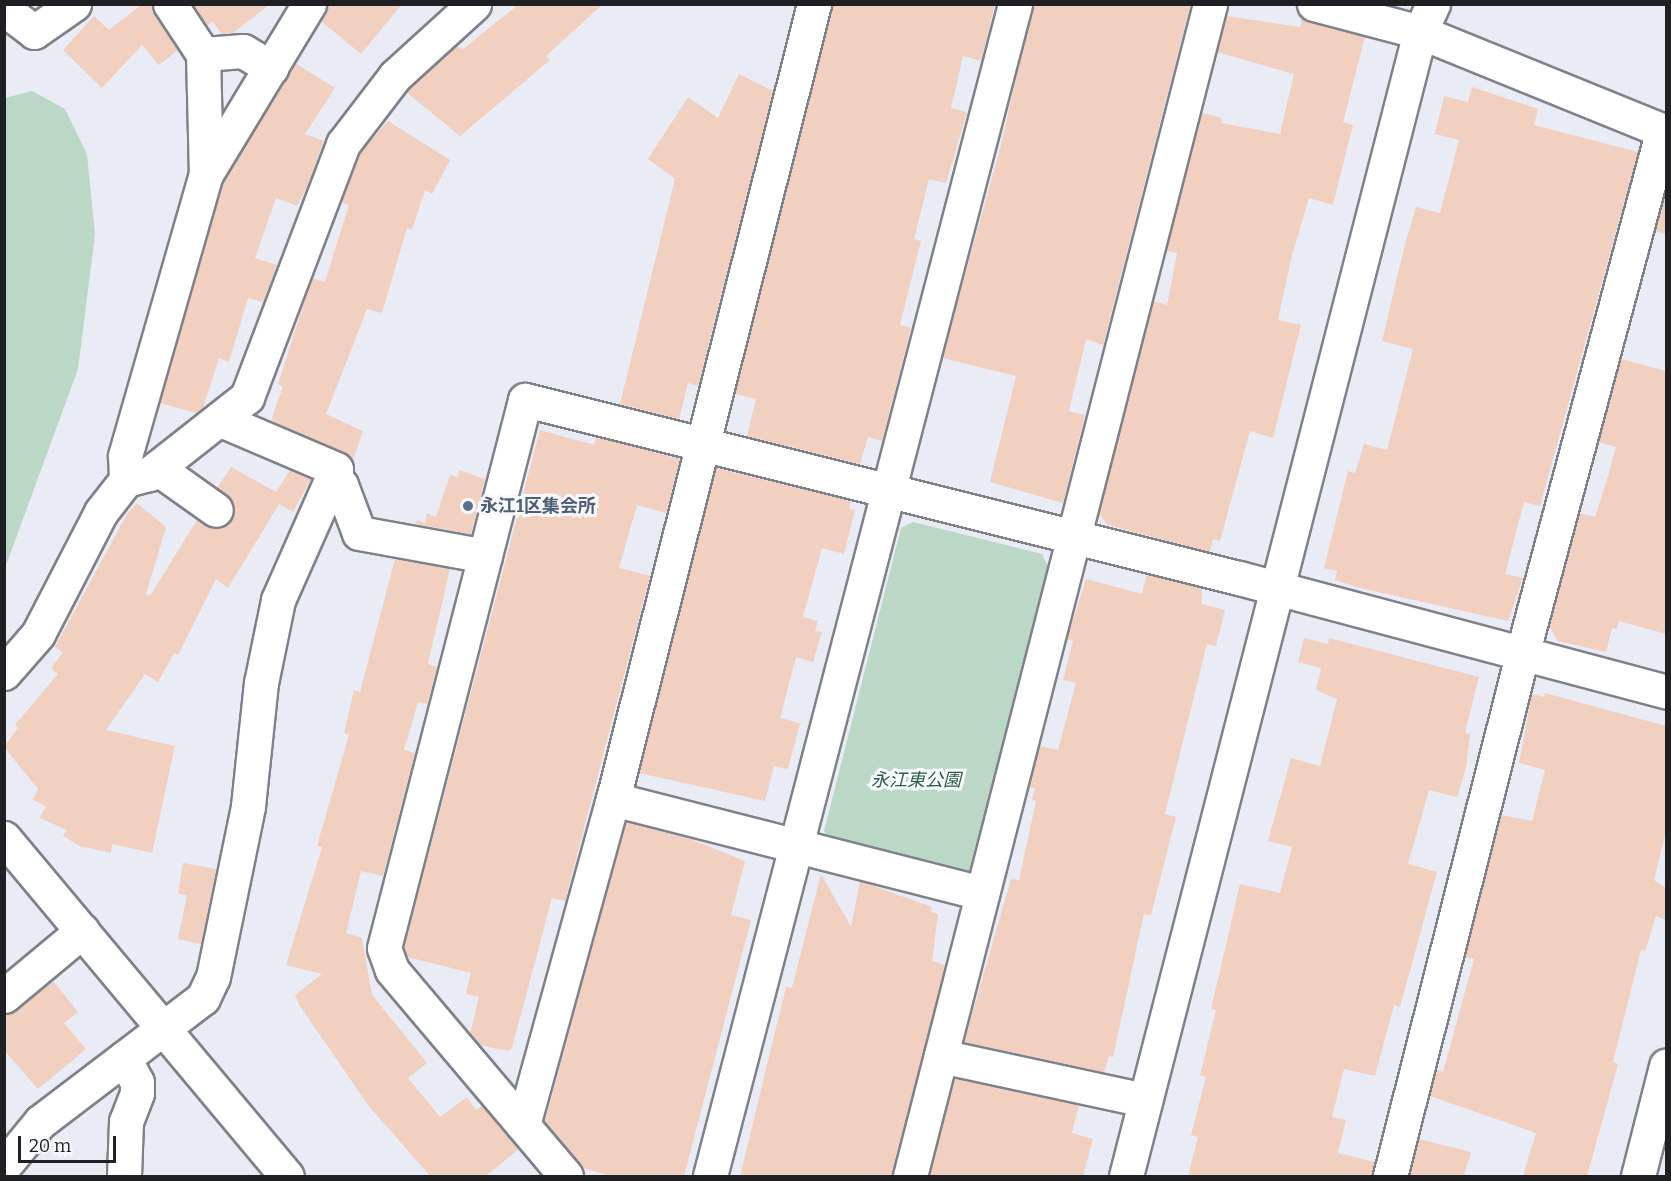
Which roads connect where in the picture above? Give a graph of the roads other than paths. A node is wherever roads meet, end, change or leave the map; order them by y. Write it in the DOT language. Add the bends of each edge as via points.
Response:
graph roads {
  1 [pos="74,4"];
  2 [pos="170,4"];
  3 [pos="309,4"];
  4 [pos="474,4"];
  5 [pos="814,4"];
  6 [pos="1015,4"];
  7 [pos="1210,4"];
  8 [pos="1314,4"];
  9 [pos="4,9"];
  10 [pos="1426,18"];
  11 [pos="203,54"];
  12 [pos="271,68"];
  13 [pos="1664,132"];
  14 [pos="206,174"];
  15 [pos="220,420"];
  16 [pos="703,442"];
  17 [pos="157,468"];
  18 [pos="333,476"];
  19 [pos="126,480"];
  20 [pos="891,489"];
  21 [pos="216,510"];
  22 [pos="1072,535"];
  23 [pos="485,556"];
  24 [pos="1275,587"];
  25 [pos="1523,651"];
  26 [pos="4,673"];
  27 [pos="1666,692"];
  28 [pos="613,799"];
  29 [pos="4,838"];
  30 [pos="796,848"];
  31 [pos="981,893"];
  32 [pos="82,931"];
  33 [pos="4,996"];
  34 [pos="162,1027"];
  35 [pos="941,1056"];
  36 [pos="124,1058"];
  37 [pos="1666,1066"];
  38 [pos="1145,1100"];
  39 [pos="524,1125"];
  40 [pos="4,1166"];
  41 [pos="124,1176"];
  42 [pos="287,1176"];
  43 [pos="566,1176"];
  44 [pos="710,1176"];
  45 [pos="910,1176"];
  46 [pos="1126,1176"];
  47 [pos="1390,1176"];
  48 [pos="1638,1176"];
  1 -- 9 [label="street" via="34,32"];
  2 -- 11 [label="street"];
  3 -- 12 [label="street"];
  4 -- 15 [label="street" via="395,76 343,144 247,397"];
  5 -- 16 [label="street"];
  6 -- 20 [label="street"];
  7 -- 22 [label="street"];
  8 -- 10 [label="street"];
  10 -- 13 [label="street"];
  10 -- 24 [label="street"];
  11 -- 12 [label="street" via="243,51"];
  11 -- 14 [label="street"];
  12 -- 14 [label="street"];
  13 -- 25 [label="street"];
  14 -- 19 [label="street" via="125,456"];
  15 -- 17 [label="street"];
  15 -- 18 [label="street" via="336,469"];
  16 -- 20 [label="street"];
  16 -- 23 [label="street" via="525,400"];
  16 -- 28 [label="street"];
  17 -- 19 [label="street"];
  17 -- 21 [label="street"];
  18 -- 23 [label="street" via="341,484 359,533"];
  18 -- 34 [label="street" via="278,600 261,683 248,806 213,977 203,998"];
  19 -- 26 [label="street" via="101,512 38,634"];
  20 -- 22 [label="street"];
  20 -- 30 [label="street"];
  22 -- 24 [label="street"];
  22 -- 31 [label="street"];
  23 -- 39 [label="street" via="384,948 392,970"];
  24 -- 25 [label="street"];
  24 -- 38 [label="street"];
  25 -- 27 [label="street"];
  25 -- 47 [label="street"];
  28 -- 30 [label="street"];
  28 -- 39 [label="street"];
  29 -- 32 [label="street"];
  30 -- 31 [label="street"];
  30 -- 44 [label="street"];
  31 -- 35 [label="street"];
  32 -- 33 [label="street"];
  32 -- 34 [label="street"];
  34 -- 36 [label="street"];
  34 -- 42 [label="street"];
  35 -- 38 [label="street"];
  35 -- 45 [label="street"];
  36 -- 40 [label="street" via="40,1122"];
  36 -- 41 [label="street" via="137,1082 137,1094 126,1121"];
  37 -- 48 [label="street"];
  38 -- 46 [label="street"];
  39 -- 43 [label="street"];
}
